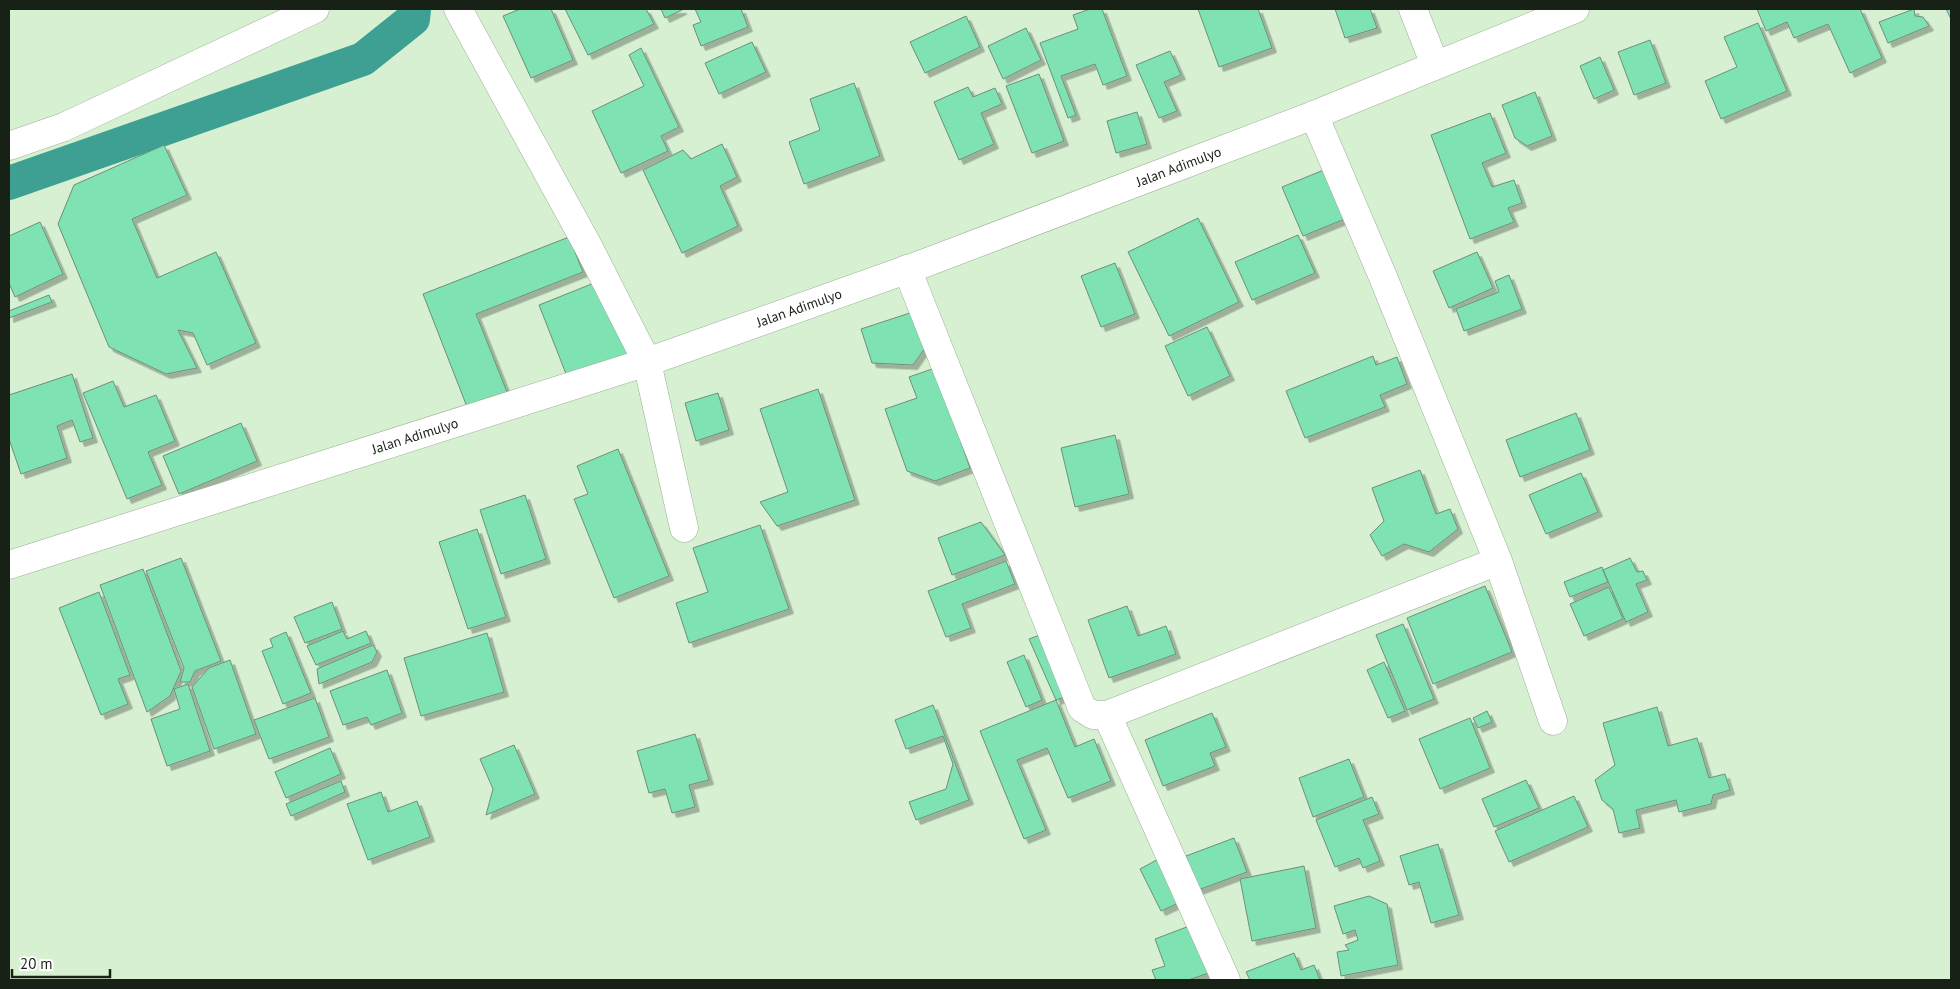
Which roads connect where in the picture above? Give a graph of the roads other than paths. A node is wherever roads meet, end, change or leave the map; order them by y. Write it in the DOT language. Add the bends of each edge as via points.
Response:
graph roads {
  1 [pos="315,9"];
  2 [pos="458,9"];
  3 [pos="1412,9"];
  4 [pos="1575,9"];
  5 [pos="1434,65"];
  6 [pos="1314,115"];
  7 [pos="9,146"];
  8 [pos="907,269"];
  9 [pos="647,362"];
  10 [pos="684,528"];
  11 [pos="1498,561"];
  12 [pos="9,566"];
  13 [pos="1107,715"];
  14 [pos="1553,721"];
  15 [pos="1226,980"];
  1 -- 7 [label="street" via="64,127"];
  2 -- 9 [label="street" via="588,246"];
  3 -- 5 [label="street"];
  4 -- 5 [label="street, Jalan Adimulyo"];
  5 -- 6 [label="street, Jalan Adimulyo"];
  6 -- 8 [label="street, Jalan Adimulyo"];
  6 -- 11 [label="street"];
  8 -- 9 [label="street, Jalan Adimulyo"];
  8 -- 13 [label="street" via="1082,708 1093,715"];
  9 -- 10 [label="street"];
  9 -- 12 [label="street, Jalan Adimulyo"];
  11 -- 13 [label="street"];
  11 -- 14 [label="street"];
  13 -- 15 [label="street"];
}
